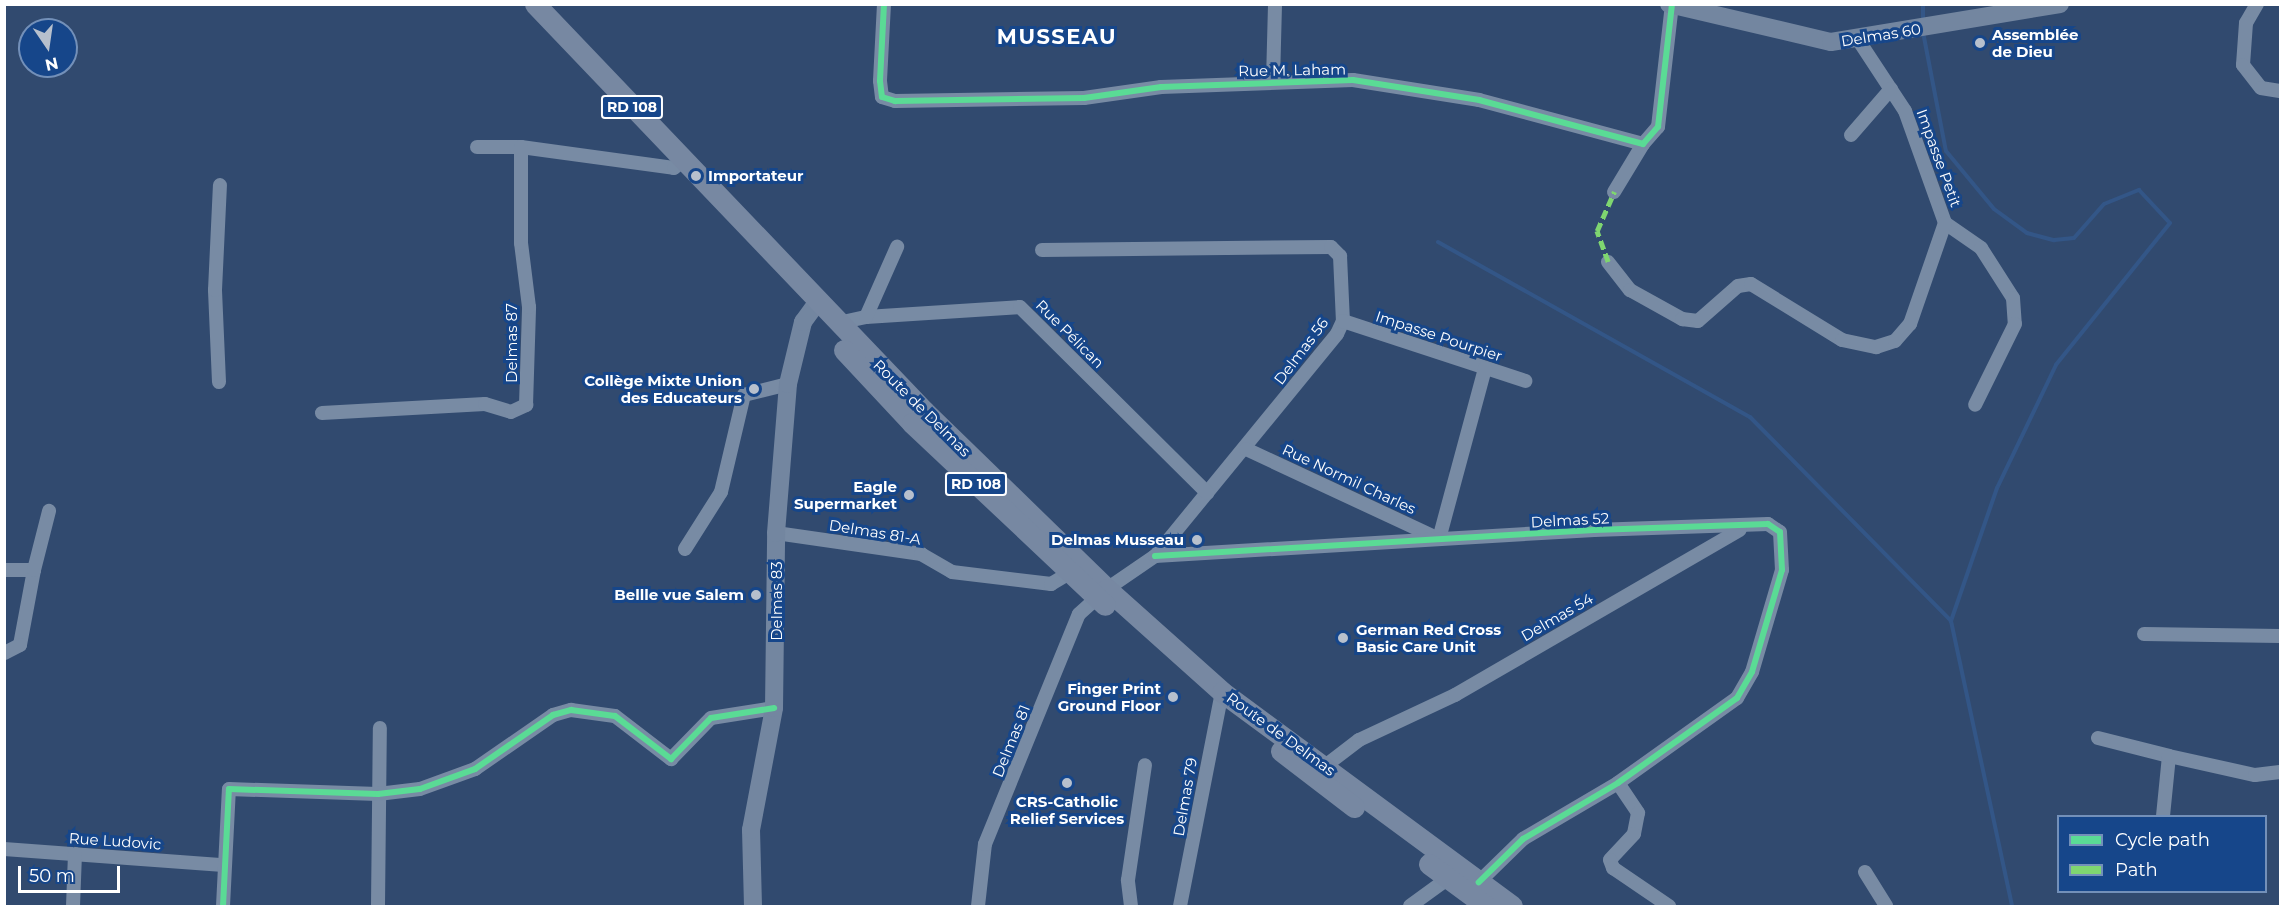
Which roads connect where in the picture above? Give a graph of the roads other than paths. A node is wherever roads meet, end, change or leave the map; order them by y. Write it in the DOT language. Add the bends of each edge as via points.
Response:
graph roads {
  1 [pos="519,4"];
  2 [pos="536,4"];
  3 [pos="884,4"];
  4 [pos="1275,4"];
  5 [pos="2060,4"];
  6 [pos="2257,4"];
  7 [pos="1671,5"];
  8 [pos="1859,41"];
  9 [pos="1273,81"];
  10 [pos="1891,89"];
  11 [pos="2280,91"];
  12 [pos="1851,135"];
  13 [pos="1643,144"];
  14 [pos="477,147"];
  15 [pos="521,147"];
  16 [pos="678,164"];
  17 [pos="220,185"];
  18 [pos="1614,192"];
  19 [pos="1945,223"];
  20 [pos="897,247"];
  21 [pos="1042,250"];
  22 [pos="1608,262"];
  23 [pos="814,307"];
  24 [pos="866,317"];
  25 [pos="1343,321"];
  26 [pos="838,323"];
  27 [pos="1485,368"];
  28 [pos="1525,381"];
  29 [pos="219,382"];
  30 [pos="789,384"];
  31 [pos="1975,405"];
  32 [pos="322,413"];
  33 [pos="1246,449"];
  34 [pos="1207,493"];
  35 [pos="49,511"];
  36 [pos="1742,528"];
  37 [pos="776,533"];
  38 [pos="1439,539"];
  39 [pos="685,549"];
  40 [pos="1155,556"];
  41 [pos="4,570"];
  42 [pos="34,570"];
  43 [pos="1069,573"];
  44 [pos="1102,594"];
  45 [pos="2144,634"];
  46 [pos="2280,636"];
  47 [pos="4,653"];
  48 [pos="1220,697"];
  49 [pos="774,708"];
  50 [pos="380,728"];
  51 [pos="2098,738"];
  52 [pos="2169,756"];
  53 [pos="1145,765"];
  54 [pos="1325,766"];
  55 [pos="2280,772"];
  56 [pos="1618,783"];
  57 [pos="378,794"];
  58 [pos="2163,815"];
  59 [pos="4,849"];
  60 [pos="75,854"];
  61 [pos="223,865"];
  62 [pos="1865,872"];
  63 [pos="1454,874"];
  64 [pos="1479,882"];
  65 [pos="378,905"];
  66 [pos="73,906"];
  67 [pos="223,906"];
  68 [pos="753,906"];
  69 [pos="978,906"];
  70 [pos="1131,906"];
  71 [pos="1180,906"];
  72 [pos="1410,906"];
  73 [pos="1486,906"];
  74 [pos="1512,906"];
  75 [pos="1669,906"];
  76 [pos="1886,906"];
  1 -- 16 [label="main road, Route de Delmas / RD 108"];
  2 -- 16 [label="main road, Route de Delmas / RD 108"];
  3 -- 9 [label="street, Rue M. Laham" via="880,81 882,97 895,101 1084,98"];
  4 -- 9 [label="street"];
  5 -- 8 [label="street, Delmas 60"];
  6 -- 11 [label="street" via="2246,23 2243,64 2261,88"];
  7 -- 8 [label="street, Delmas 60" via="1812,41"];
  7 -- 13 [label="street" via="1658,127"];
  8 -- 10 [label="street, Impasse Petit"];
  9 -- 13 [label="street, Rue M. Laham" via="1353,80 1479,100"];
  10 -- 12 [label="street"];
  10 -- 19 [label="street, Impasse Petit" via="1905,111"];
  13 -- 18 [label="street"];
  14 -- 15 [label="street"];
  15 -- 16 [label="street"];
  15 -- 32 [label="street, Delmas 87" via="521,243 529,307 526,405 511,412 485,404"];
  16 -- 23 [label="main road, Route de Delmas / RD 108"];
  17 -- 29 [label="street" via="215,290"];
  19 -- 22 [label="street" via="1910,324 1895,341 1876,347 1842,339 1751,284 1738,286 1698,321 1682,319 1630,290"];
  19 -- 31 [label="street, Impasse Petit" via="1981,248 2016,311"];
  20 -- 24 [label="street"];
  21 -- 25 [label="street, Delmas 56" via="1331,247 1340,256"];
  23 -- 26 [label="main road, Route de Delmas / RD 108"];
  23 -- 30 [label="street, Delmas 83"];
  23 -- 43 [label="main road, Route de Delmas / RD 108" via="912,423"];
  24 -- 26 [label="street, Rue Pélican"];
  24 -- 34 [label="street, Rue Pélican" via="1020,307"];
  25 -- 27 [label="street, Impasse Pourpier"];
  25 -- 33 [label="street, Delmas 56"];
  26 -- 44 [label="main road, Route de Delmas / RD 108"];
  27 -- 28 [label="street, Impasse Pourpier"];
  27 -- 38 [label="street"];
  30 -- 37 [label="street, Delmas 83"];
  30 -- 39 [label="street" via="744,394 721,492"];
  33 -- 34 [label="street, Delmas 56"];
  33 -- 38 [label="street, Rue Normil Charles"];
  34 -- 40 [label="street, Delmas 56"];
  35 -- 42 [label="street"];
  36 -- 38 [label="street, Delmas 52"];
  36 -- 54 [label="street, Delmas 54" via="1455,695 1359,740"];
  36 -- 56 [label="street, Delmas 52" via="1768,524 1780,532 1784,552 1752,672 1737,698"];
  37 -- 43 [label="street, Delmas 81-A" via="921,554 952,572 1051,584"];
  37 -- 49 [label="street, Delmas 83"];
  38 -- 40 [label="street, Delmas 52"];
  40 -- 44 [label="street, Delmas 56"];
  41 -- 42 [label="street"];
  42 -- 47 [label="street" via="20,645"];
  43 -- 44 [label="main road, Route de Delmas / RD 108"];
  44 -- 48 [label="main road, Route de Delmas / RD 108"];
  44 -- 69 [label="street, Delmas 81" via="1079,614 985,844"];
  45 -- 46 [label="street"];
  48 -- 54 [label="main road, Route de Delmas / RD 108"];
  48 -- 63 [label="main road, Route de Delmas / RD 108"];
  48 -- 71 [label="street, Delmas 79"];
  49 -- 57 [label="street" via="703,722 682,753 671,759 615,716 571,710 553,715 475,769 420,789"];
  49 -- 68 [label="street, Delmas 83" via="751,831"];
  50 -- 57 [label="street"];
  51 -- 52 [label="street"];
  52 -- 55 [label="street" via="2255,775"];
  52 -- 58 [label="street"];
  53 -- 70 [label="street" via="1128,880"];
  54 -- 63 [label="main road, Route de Delmas / RD 108"];
  56 -- 64 [label="street, Delmas 52" via="1523,839"];
  56 -- 75 [label="street" via="1638,813 1634,834 1610,860 1613,868"];
  57 -- 61 [label="street" via="229,789"];
  57 -- 65 [label="street"];
  59 -- 60 [label="street, Rue Ludovic"];
  60 -- 61 [label="street, Rue Ludovic"];
  60 -- 66 [label="street"];
  61 -- 67 [label="street"];
  62 -- 76 [label="street"];
  63 -- 64 [label="main road, Route de Delmas / RD 108"];
  63 -- 72 [label="street"];
  63 -- 73 [label="main road, Route de Delmas / RD 108"];
  64 -- 74 [label="main road, Route de Delmas / RD 108"];
}
